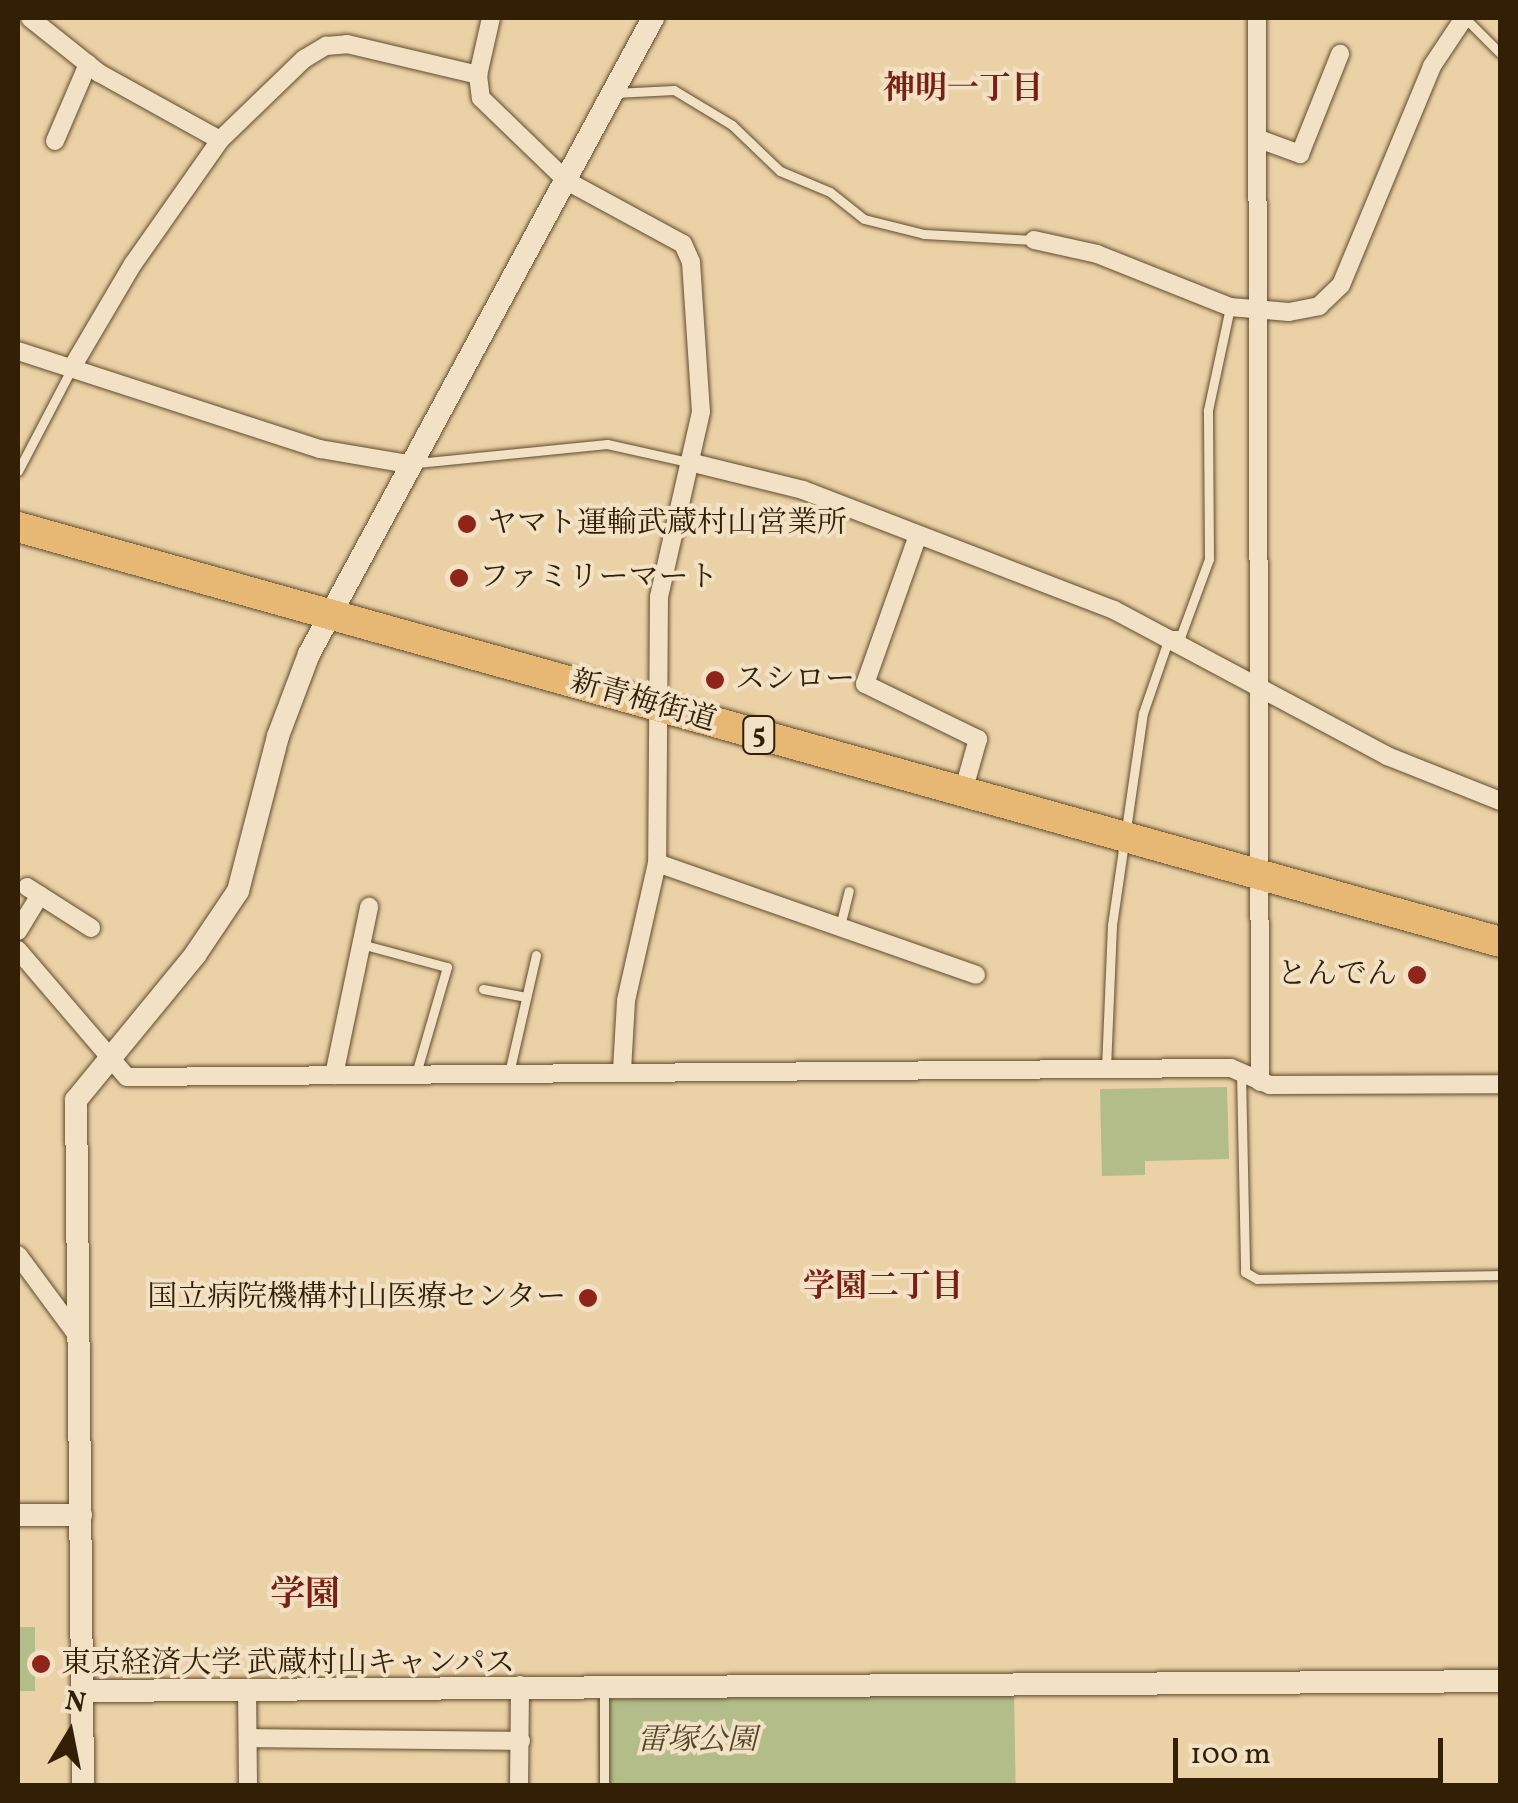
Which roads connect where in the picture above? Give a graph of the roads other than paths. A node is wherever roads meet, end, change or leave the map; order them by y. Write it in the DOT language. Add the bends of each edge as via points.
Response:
graph roads {
  1 [pos="30,18"];
  2 [pos="490,18"];
  3 [pos="653,18"];
  4 [pos="1257,18"];
  5 [pos="1465,18"];
  6 [pos="1500,53"];
  7 [pos="1340,54"];
  8 [pos="88,64"];
  9 [pos="478,75"];
  10 [pos="611,94"];
  11 [pos="1258,139"];
  12 [pos="220,140"];
  13 [pos="56,141"];
  14 [pos="566,181"];
  15 [pos="1034,240"];
  16 [pos="1230,307"];
  17 [pos="1260,312"];
  18 [pos="18,350"];
  19 [pos="74,364"];
  20 [pos="693,463"];
  21 [pos="409,464"];
  22 [pos="18,471"];
  23 [pos="18,527"];
  24 [pos="916,538"];
  25 [pos="328,614"];
  26 [pos="1170,635"];
  27 [pos="1260,685"];
  28 [pos="662,708"];
  29 [pos="963,792"];
  30 [pos="1500,801"];
  31 [pos="1126,838"];
  32 [pos="657,863"];
  33 [pos="1261,875"];
  34 [pos="849,891"];
  35 [pos="369,906"];
  36 [pos="840,922"];
  37 [pos="91,928"];
  38 [pos="18,931"];
  39 [pos="1500,942"];
  40 [pos="361,944"];
  41 [pos="18,950"];
  42 [pos="536,955"];
  43 [pos="976,975"];
  44 [pos="482,989"];
  45 [pos="526,997"];
  46 [pos="109,1060"];
  47 [pos="1106,1069"];
  48 [pos="1241,1070"];
  49 [pos="622,1071"];
  50 [pos="510,1073"];
  51 [pos="416,1074"];
  52 [pos="334,1075"];
  53 [pos="1260,1082"];
  54 [pos="1500,1084"];
  55 [pos="18,1255"];
  56 [pos="1500,1275"];
  57 [pos="80,1339"];
  58 [pos="18,1515"];
  59 [pos="81,1515"];
  60 [pos="1500,1681"];
  61 [pos="604,1685"];
  62 [pos="520,1686"];
  63 [pos="247,1689"];
  64 [pos="84,1690"];
  65 [pos="248,1738"];
  66 [pos="520,1741"];
  67 [pos="83,1786"];
  68 [pos="248,1786"];
  69 [pos="520,1786"];
  70 [pos="604,1786"];
  1 -- 8 [label="street"];
  2 -- 9 [label="street"];
  3 -- 10 [label="street"];
  4 -- 11 [label="street"];
  5 -- 6 [label="lane"];
  5 -- 17 [label="street" via="1432,66 1341,284 1320,306"];
  7 -- 11 [label="street" via="1300,154"];
  8 -- 12 [label="street"];
  8 -- 13 [label="street"];
  9 -- 12 [label="street" via="347,44 326,46"];
  9 -- 14 [label="street" via="480,98"];
  10 -- 14 [label="street"];
  10 -- 15 [label="lane" via="674,90 732,125 780,171 830,192 864,218 924,234"];
  11 -- 17 [label="street"];
  12 -- 19 [label="street" via="133,264"];
  14 -- 20 [label="street" via="683,244 691,262 701,412"];
  14 -- 21 [label="street"];
  15 -- 16 [label="street" via="1098,254"];
  16 -- 17 [label="street"];
  16 -- 26 [label="lane" via="1208,410 1209,560 1181,635"];
  17 -- 27 [label="street"];
  18 -- 19 [label="street"];
  19 -- 21 [label="street" via="320,449"];
  19 -- 22 [label="lane"];
  20 -- 21 [label="lane" via="607,444 480,462"];
  20 -- 24 [label="street" via="803,490"];
  20 -- 28 [label="street" via="659,597"];
  21 -- 25 [label="street"];
  23 -- 25 [label="main road, 新青梅街道 / 5"];
  24 -- 26 [label="street"];
  24 -- 29 [label="street" via="865,684 978,739"];
  25 -- 28 [label="main road, 新青梅街道 / 5"];
  25 -- 46 [label="street" via="278,736 238,891"];
  26 -- 27 [label="street"];
  26 -- 31 [label="lane" via="1144,714"];
  27 -- 30 [label="street" via="1387,756"];
  27 -- 33 [label="street"];
  28 -- 29 [label="main road, 新青梅街道 / 5"];
  28 -- 32 [label="street"];
  29 -- 31 [label="main road, 新青梅街道 / 5"];
  31 -- 33 [label="main road, 新青梅街道 / 5"];
  31 -- 47 [label="lane" via="1112,925"];
  32 -- 36 [label="street" via="768,906"];
  32 -- 49 [label="street" via="626,1002"];
  33 -- 39 [label="main road, 新青梅街道 / 5"];
  33 -- 53 [label="street"];
  34 -- 36 [label="lane"];
  35 -- 40 [label="street"];
  36 -- 43 [label="street"];
  37 -- 38 [label="street" via="34,891"];
  40 -- 51 [label="lane" via="446,967"];
  40 -- 52 [label="street"];
  41 -- 46 [label="street"];
  42 -- 45 [label="lane"];
  44 -- 45 [label="lane"];
  45 -- 50 [label="lane"];
  46 -- 52 [label="street" via="128,1077"];
  46 -- 57 [label="street" via="76,1100"];
  47 -- 48 [label="street"];
  47 -- 49 [label="street"];
  48 -- 53 [label="street"];
  48 -- 56 [label="lane" via="1245,1272 1257,1279"];
  49 -- 50 [label="street"];
  50 -- 51 [label="street"];
  51 -- 52 [label="street"];
  53 -- 54 [label="street"];
  55 -- 57 [label="street"];
  57 -- 59 [label="street"];
  58 -- 59 [label="street"];
  59 -- 64 [label="street"];
  60 -- 61 [label="street"];
  61 -- 62 [label="street"];
  61 -- 70 [label="lane"];
  62 -- 63 [label="street"];
  62 -- 66 [label="street"];
  63 -- 64 [label="street"];
  63 -- 65 [label="street"];
  64 -- 67 [label="street"];
  65 -- 66 [label="street"];
  65 -- 68 [label="street"];
  66 -- 69 [label="street"];
}
